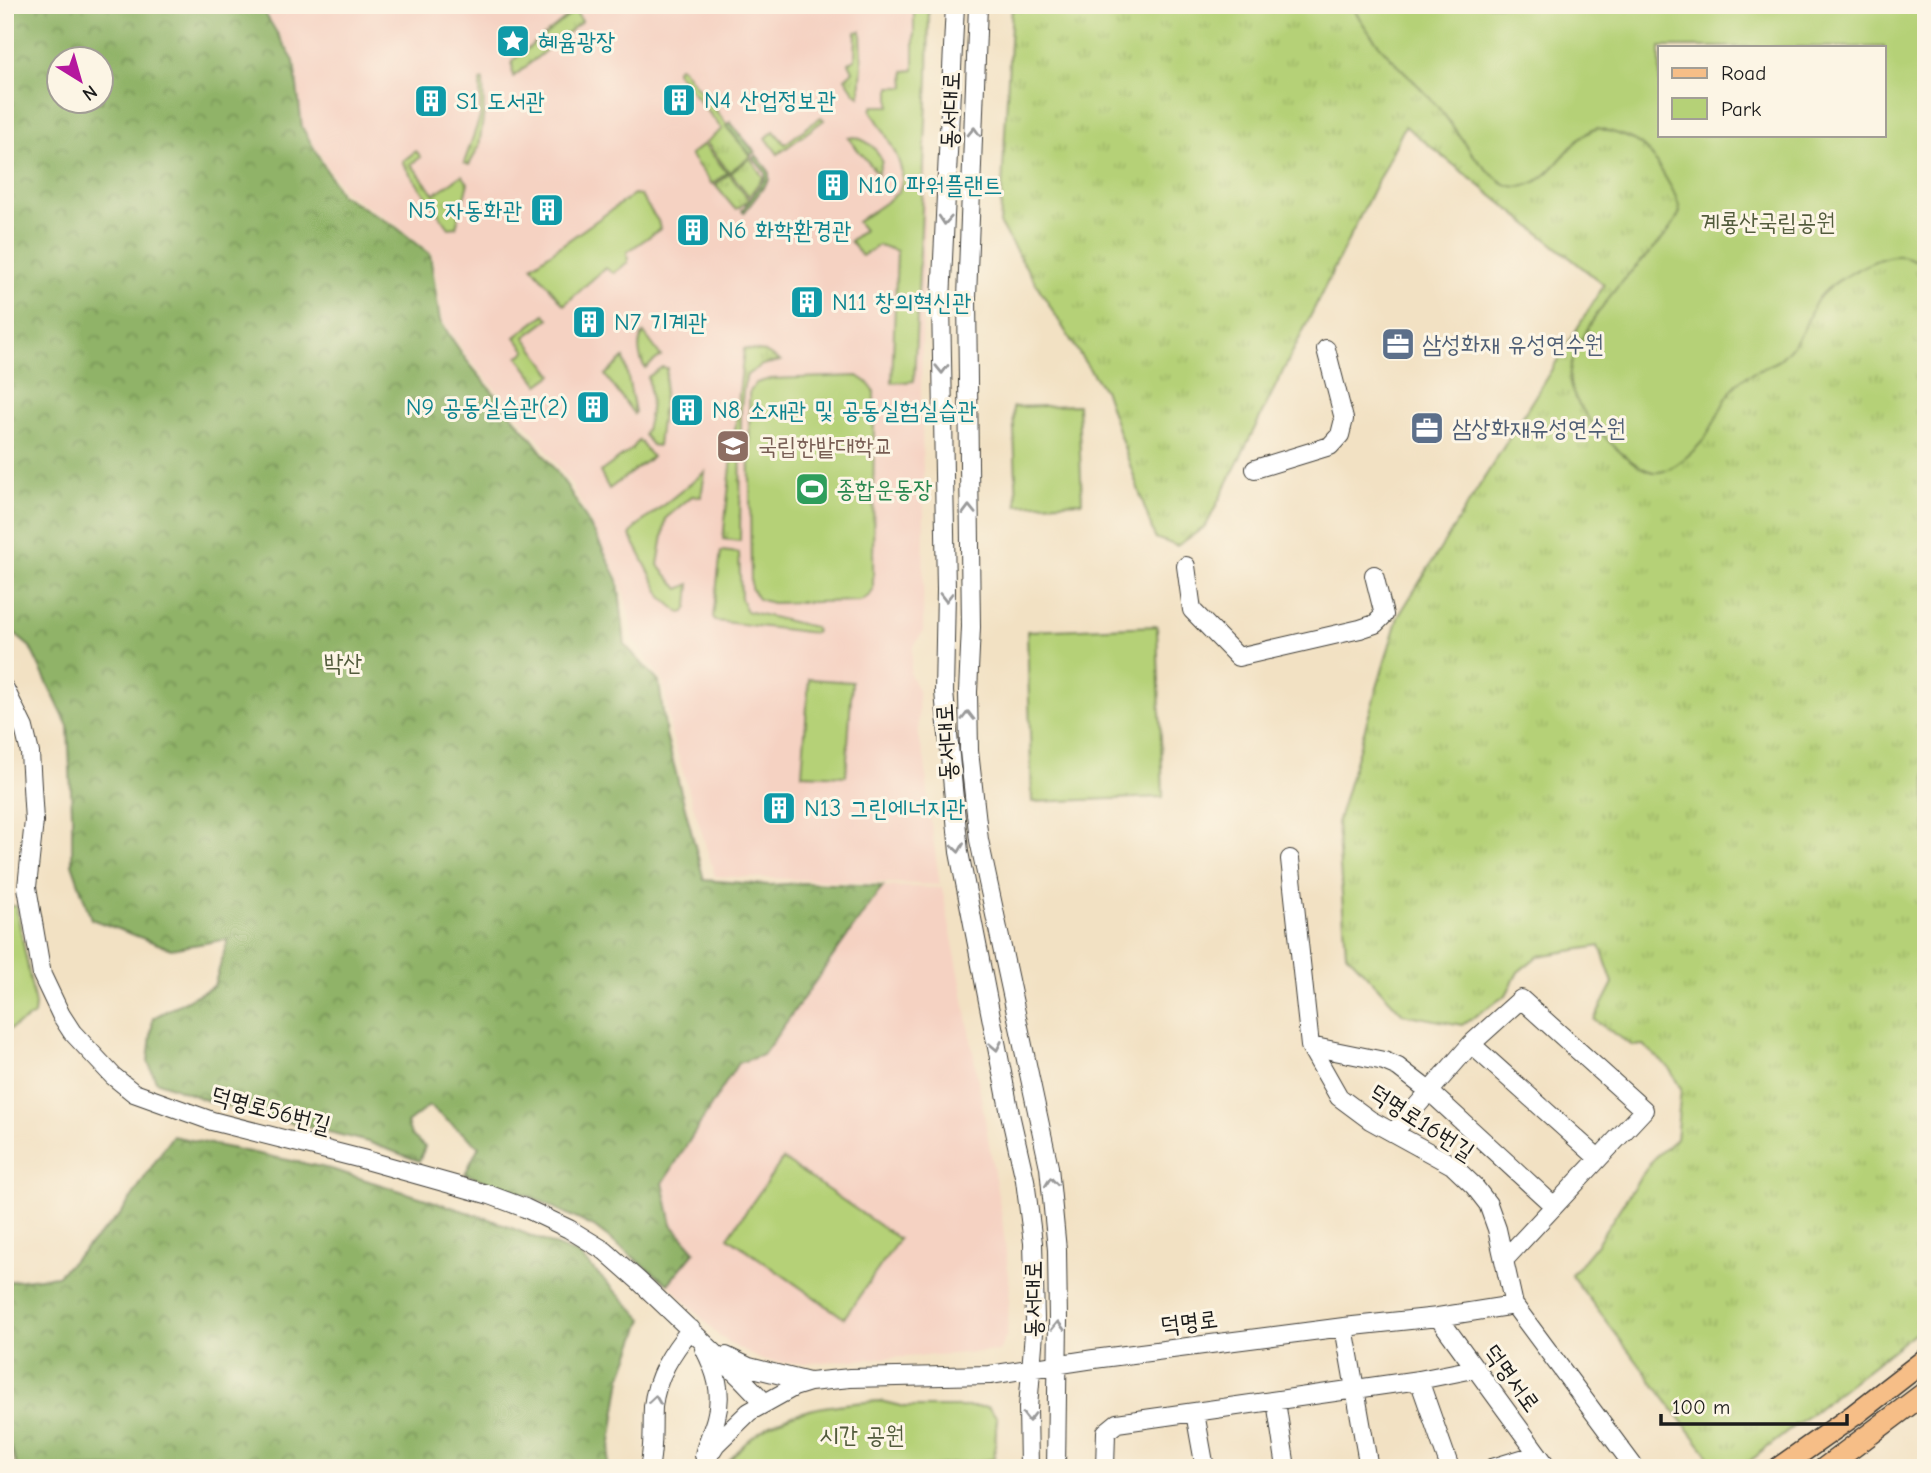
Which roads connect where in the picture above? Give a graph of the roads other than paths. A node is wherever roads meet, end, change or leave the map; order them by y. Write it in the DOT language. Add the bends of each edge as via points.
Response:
graph roads {
  1 [pos="955,5"];
  2 [pos="978,5"];
  3 [pos="1326,349"];
  4 [pos="1255,469"];
  5 [pos="1186,566"];
  6 [pos="1374,575"];
  7 [pos="5,689"];
  8 [pos="1290,859"];
  9 [pos="1471,1044"];
  10 [pos="1310,1046"];
  11 [pos="1429,1091"];
  12 [pos="1394,1132"];
  13 [pos="1598,1158"];
  14 [pos="1554,1206"];
  15 [pos="1504,1260"];
  16 [pos="1514,1305"];
  17 [pos="1438,1317"];
  18 [pos="1344,1326"];
  19 [pos="694,1333"];
  20 [pos="1926,1359"];
  21 [pos="1058,1365"];
  22 [pos="1031,1368"];
  23 [pos="1474,1368"];
  24 [pos="1419,1380"];
  25 [pos="810,1382"];
  26 [pos="1354,1390"];
  27 [pos="1926,1392"];
  28 [pos="1276,1401"];
  29 [pos="764,1402"];
  30 [pos="1195,1413"];
  31 [pos="1543,1461"];
  32 [pos="701,1467"];
  33 [pos="649,1468"];
  34 [pos="1029,1468"];
  35 [pos="1056,1468"];
  36 [pos="1105,1468"];
  37 [pos="1205,1468"];
  38 [pos="1286,1468"];
  39 [pos="1369,1468"];
  40 [pos="1450,1468"];
  41 [pos="1492,1468"];
  42 [pos="1635,1468"];
  43 [pos="1779,1468"];
  44 [pos="1825,1468"];
  1 -- 22 [label="street, 동서대로, one-way" via="941,301 944,692 958,852 1025,1180 1035,1287"];
  21 -- 2 [label="street, 동서대로, one-way" via="1057,1250 1049,1167 979,840 969,751 967,298"];
  3 -- 4 [label="street" via="1344,419 1340,435 1330,446"];
  5 -- 6 [label="street" via="1192,610 1238,657 1375,624 1384,615"];
  7 -- 19 [label="street, 덕명로56번길" via="24,728 30,753 33,821 27,887 42,975 72,1032 113,1076 134,1093 212,1121 362,1159 525,1208 605,1251"];
  8 -- 10 [label="street, 덕명로16번길"];
  9 -- 11 [label="street"];
  9 -- 13 [label="street"];
  9 -- 13 [label="street" via="1521,999 1644,1110"];
  10 -- 11 [label="street" via="1384,1061"];
  10 -- 12 [label="street, 덕명로16번길" via="1339,1097"];
  11 -- 12 [label="street"];
  11 -- 14 [label="street"];
  12 -- 15 [label="street, 덕명로16번길" via="1452,1166 1474,1186 1488,1204"];
  13 -- 14 [label="street"];
  14 -- 15 [label="street"];
  15 -- 16 [label="street, 덕명로16번길"];
  16 -- 17 [label="street, 덕명로"];
  16 -- 42 [label="street"];
  17 -- 18 [label="street, 덕명로"];
  17 -- 23 [label="street, 덕명서로"];
  18 -- 21 [label="street, 덕명로"];
  18 -- 26 [label="street"];
  19 -- 25 [label="street" via="749,1367"];
  19 -- 29 [label="street, 덕명로56번길"];
  19 -- 32 [label="street" via="712,1364 719,1394"];
  33 -- 19 [label="street, one-way" via="656,1389 675,1349"];
  20 -- 43 [label="main road"];
  21 -- 22 [label="street, 덕명로"];
  21 -- 35 [label="street, 동서대로"];
  22 -- 25 [label="street, 덕명로" via="990,1375"];
  22 -- 34 [label="street, 동서대로, one-way"];
  23 -- 24 [label="street"];
  23 -- 31 [label="street, 덕명서로"];
  24 -- 26 [label="street"];
  24 -- 40 [label="street"];
  25 -- 29 [label="street, 덕명로"];
  26 -- 28 [label="street"];
  26 -- 39 [label="street"];
  27 -- 44 [label="main road"];
  28 -- 30 [label="street"];
  28 -- 38 [label="street"];
  29 -- 32 [label="street, 덕명로" via="732,1427"];
  30 -- 36 [label="street" via="1116,1423 1106,1432"];
  30 -- 37 [label="street"];
  31 -- 41 [label="street"];
}
